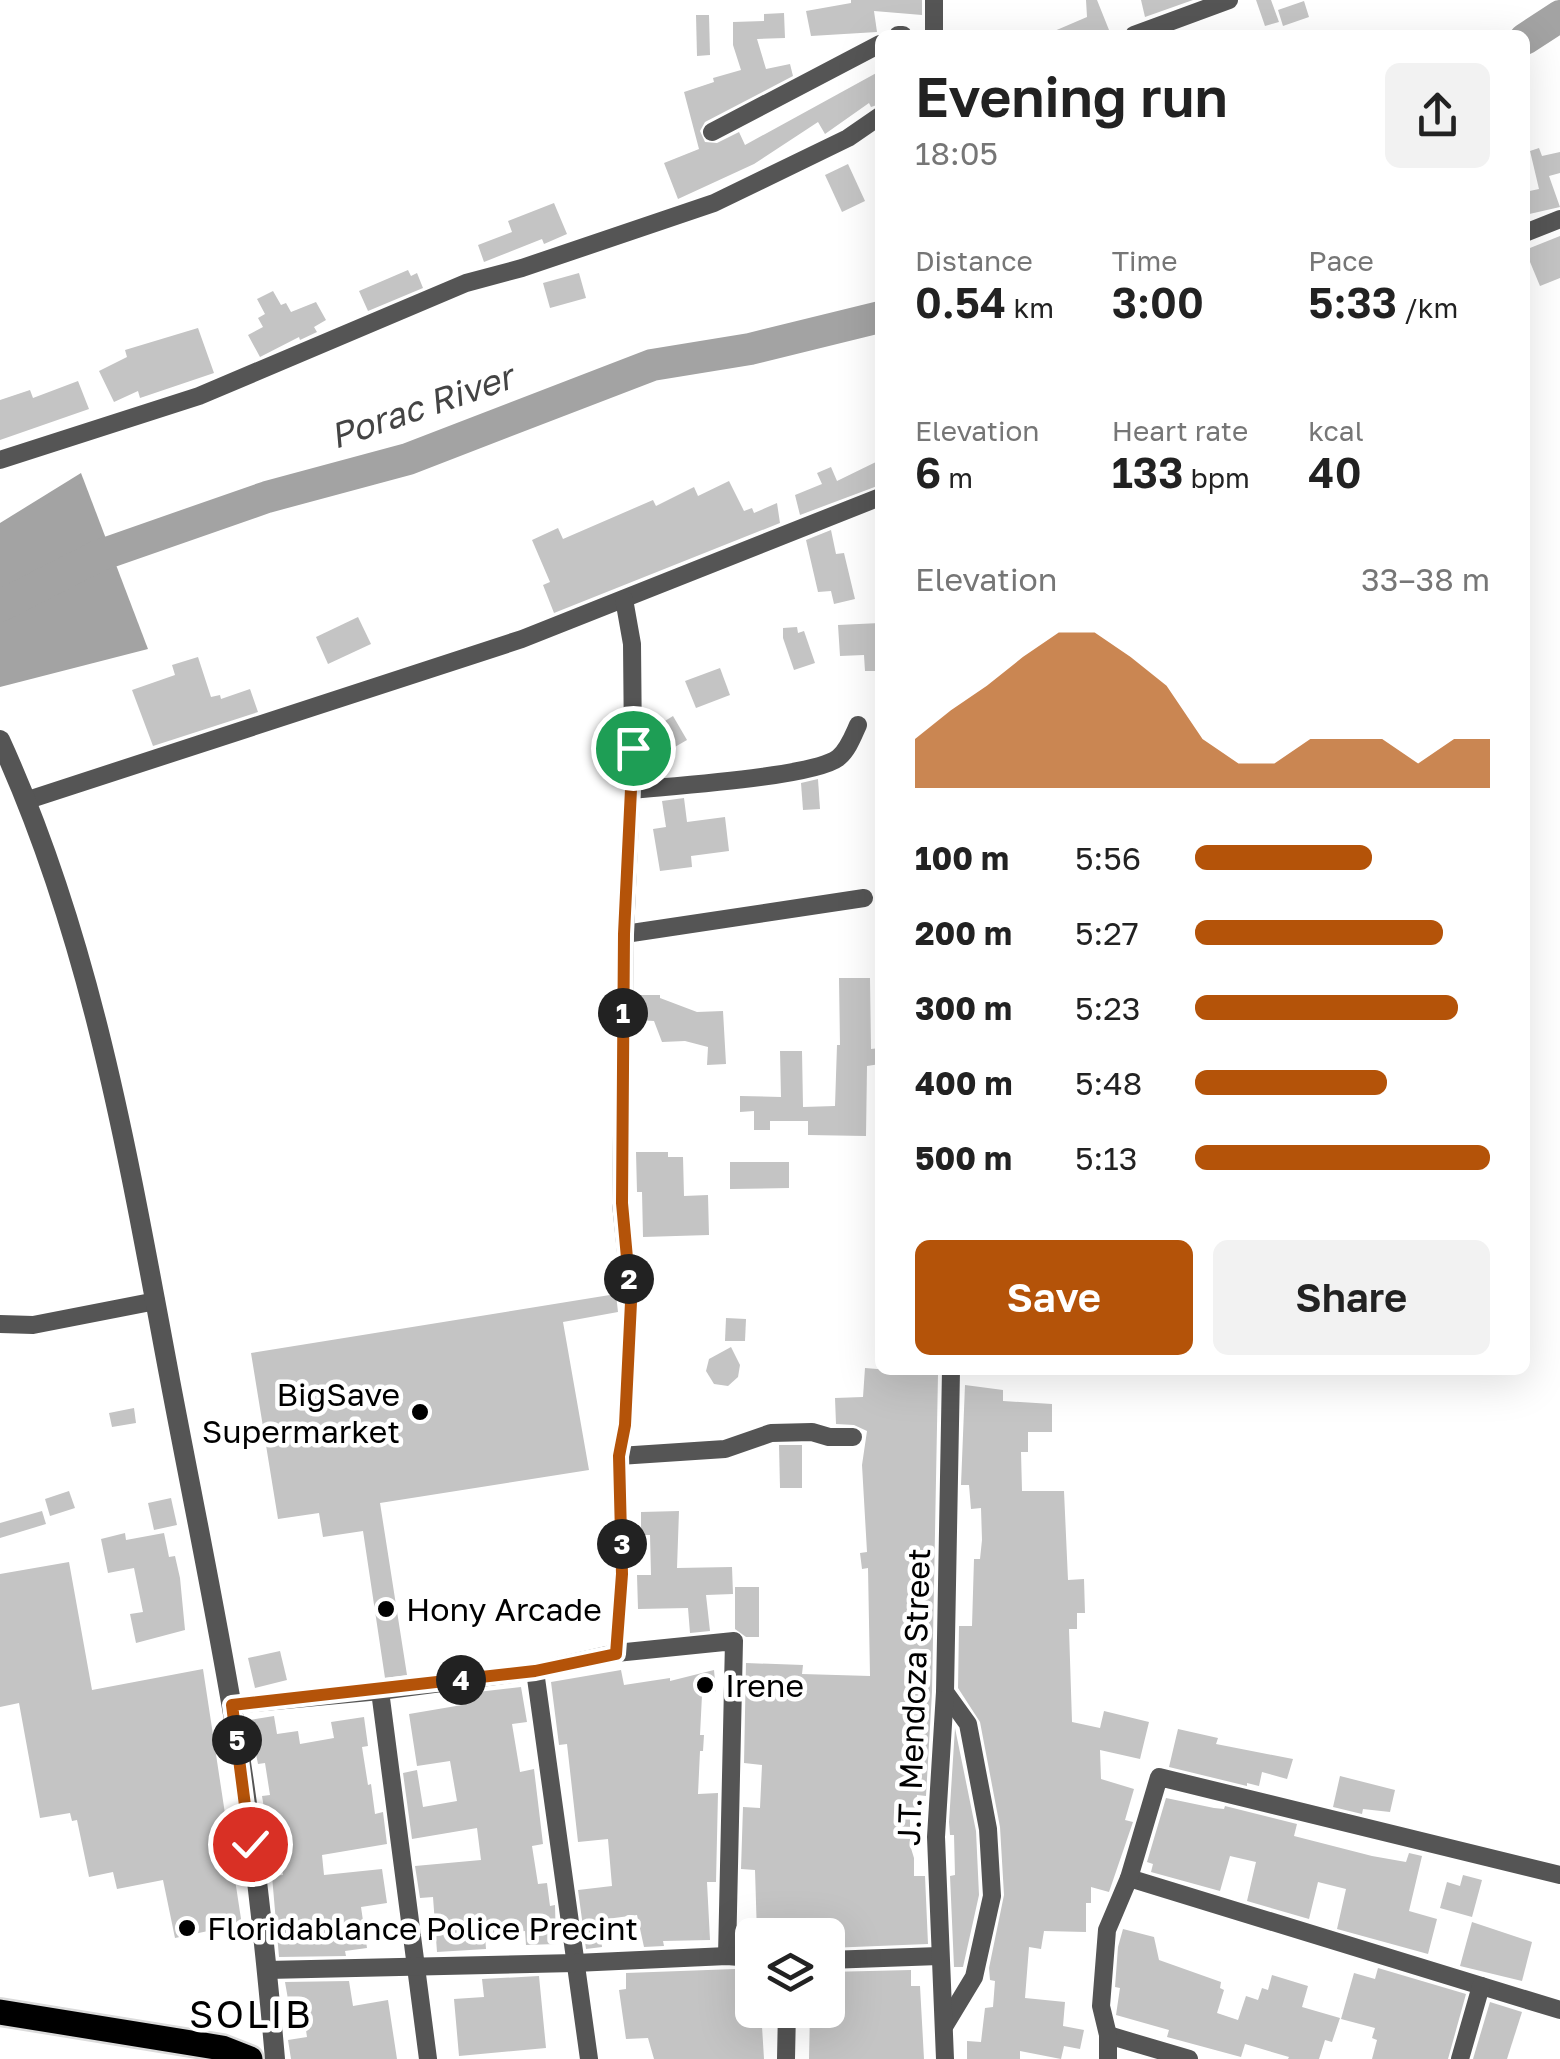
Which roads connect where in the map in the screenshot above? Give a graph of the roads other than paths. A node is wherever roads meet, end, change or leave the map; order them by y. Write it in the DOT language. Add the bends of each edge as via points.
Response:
graph roads {
  1 [pos="934,0"];
  2 [pos="1230,0"];
  3 [pos="934,30"];
  4 [pos="1148,30"];
  5 [pos="875,47"];
  6 [pos="875,119"];
  7 [pos="712,132"];
  8 [pos="1560,220"];
  9 [pos="1530,231"];
  10 [pos="0,460"];
  11 [pos="875,500"];
  12 [pos="624,599"];
  13 [pos="858,725"];
  14 [pos="0,740"];
  15 [pos="632,790"];
  16 [pos="28,800"];
  17 [pos="864,898"];
  18 [pos="624,934"];
  19 [pos="156,1302"];
  20 [pos="0,1324"];
  21 [pos="951,1375"];
  22 [pos="853,1437"];
  23 [pos="619,1456"];
  24 [pos="616,1654"];
  25 [pos="535,1671"];
  26 [pos="380,1691"];
  27 [pos="944,1692"];
  28 [pos="232,1705"];
  29 [pos="1560,1875"];
  30 [pos="1129,1878"];
  31 [pos="726,1956"];
  32 [pos="939,1956"];
  33 [pos="735,1957"];
  34 [pos="845,1959"];
  35 [pos="575,1963"];
  36 [pos="414,1966"];
  37 [pos="267,1970"];
  38 [pos="1481,1986"];
  39 [pos="1560,2010"];
  40 [pos="0,2012"];
  41 [pos="944,2026"];
  42 [pos="786,2028"];
  43 [pos="1108,2035"];
  44 [pos="250,2059"];
  45 [pos="274,2059"];
  46 [pos="428,2059"];
  47 [pos="590,2059"];
  48 [pos="786,2059"];
  49 [pos="945,2059"];
  50 [pos="1108,2059"];
  51 [pos="1189,2059"];
  52 [pos="1460,2059"];
  1 -- 3 [label="street"];
  2 -- 4 [label="street"];
  5 -- 7 [label="street"];
  6 -- 10 [label="street" via="714,203 466,283 198,396"];
  8 -- 9 [label="street"];
  11 -- 12 [label="street"];
  12 -- 15 [label="street" via="632,644"];
  12 -- 16 [label="street" via="522,639"];
  13 -- 15 [label="street" via="838,759 816,766"];
  14 -- 16 [label="street"];
  15 -- 18 [label="street"];
  16 -- 19 [label="street" via="73,932 118,1104"];
  17 -- 18 [label="street"];
  18 -- 23 [label="street" via="622,1203 631,1302"];
  19 -- 20 [label="street" via="33,1326"];
  19 -- 28 [label="street"];
  21 -- 27 [label="street, J.T. Mendoza Street"];
  22 -- 23 [label="street" via="771,1433 725,1449"];
  23 -- 24 [label="street"];
  24 -- 25 [label="street"];
  24 -- 31 [label="street" via="734,1641"];
  25 -- 26 [label="street"];
  25 -- 35 [label="street"];
  26 -- 28 [label="street"];
  26 -- 36 [label="street"];
  27 -- 32 [label="street, J.T. Mendoza Street" via="936,1837"];
  27 -- 41 [label="street" via="968,1724 988,1829 992,1896 974,1976"];
  28 -- 37 [label="street"];
  29 -- 30 [label="street" via="1159,1777"];
  30 -- 38 [label="street"];
  30 -- 43 [label="street" via="1108,1930 1102,2006"];
  31 -- 33 [label="street"];
  31 -- 35 [label="street"];
  32 -- 34 [label="street"];
  32 -- 41 [label="street, J.T. Mendoza Street"];
  35 -- 36 [label="street"];
  35 -- 47 [label="street"];
  36 -- 37 [label="street"];
  36 -- 46 [label="street"];
  37 -- 45 [label="street"];
  38 -- 39 [label="street"];
  38 -- 52 [label="street"];
  40 -- 44 [label="main road" via="222,2048"];
  41 -- 49 [label="street, J.T. Mendoza Street"];
  42 -- 48 [label="street"];
  43 -- 50 [label="street"];
  43 -- 51 [label="street"];
}
